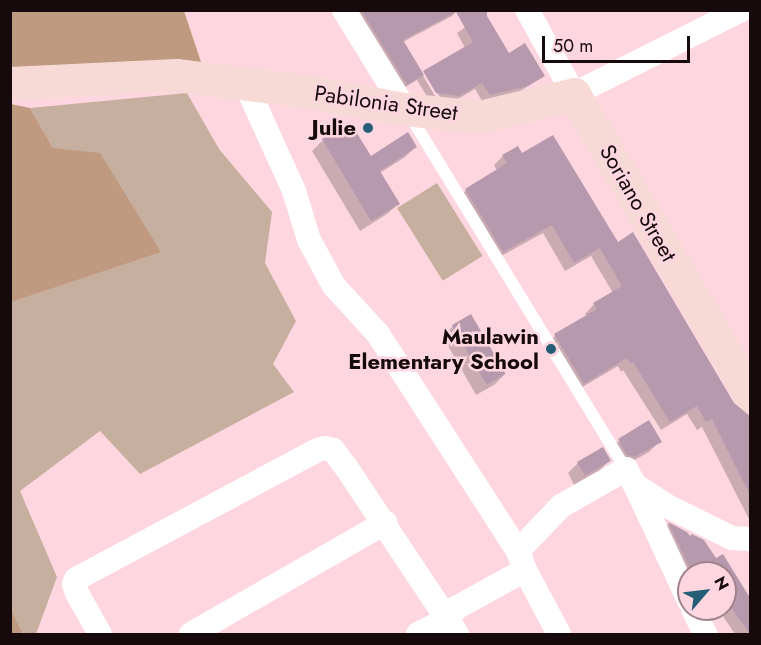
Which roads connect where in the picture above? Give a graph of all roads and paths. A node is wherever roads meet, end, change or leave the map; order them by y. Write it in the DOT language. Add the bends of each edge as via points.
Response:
graph roads {
  1 [pos="345,10"];
  2 [pos="527,10"];
  3 [pos="741,10"];
  4 [pos="10,83"];
  5 [pos="246,85"];
  6 [pos="574,94"];
  7 [pos="405,109"];
  8 [pos="750,394"];
  9 [pos="630,477"];
  10 [pos="385,523"];
  11 [pos="750,539"];
  12 [pos="522,560"];
  13 [pos="677,576"];
  14 [pos="452,627"];
  15 [pos="100,634"];
  16 [pos="191,634"];
  17 [pos="418,634"];
  18 [pos="559,634"];
  1 -- 7 [label="street"];
  2 -- 6 [label="street, Soriano Street"];
  3 -- 6 [label="street, Pabilonia Street"];
  4 -- 5 [label="street, Pabilonia Street" via="176,75"];
  5 -- 7 [label="street, Pabilonia Street"];
  5 -- 12 [label="street" via="286,169 309,240 334,286 378,334"];
  6 -- 7 [label="street, Pabilonia Street" via="479,117"];
  6 -- 8 [label="street, Soriano Street"];
  7 -- 9 [label="lane"];
  9 -- 11 [label="street" via="669,507 732,538"];
  9 -- 12 [label="street" via="561,506"];
  9 -- 13 [label="street"];
  10 -- 14 [label="street"];
  10 -- 15 [label="street" via="333,450 318,450 76,579 77,593"];
  10 -- 16 [label="street"];
  12 -- 14 [label="street" via="456,608"];
  12 -- 18 [label="street"];
  14 -- 17 [label="street"];
}
